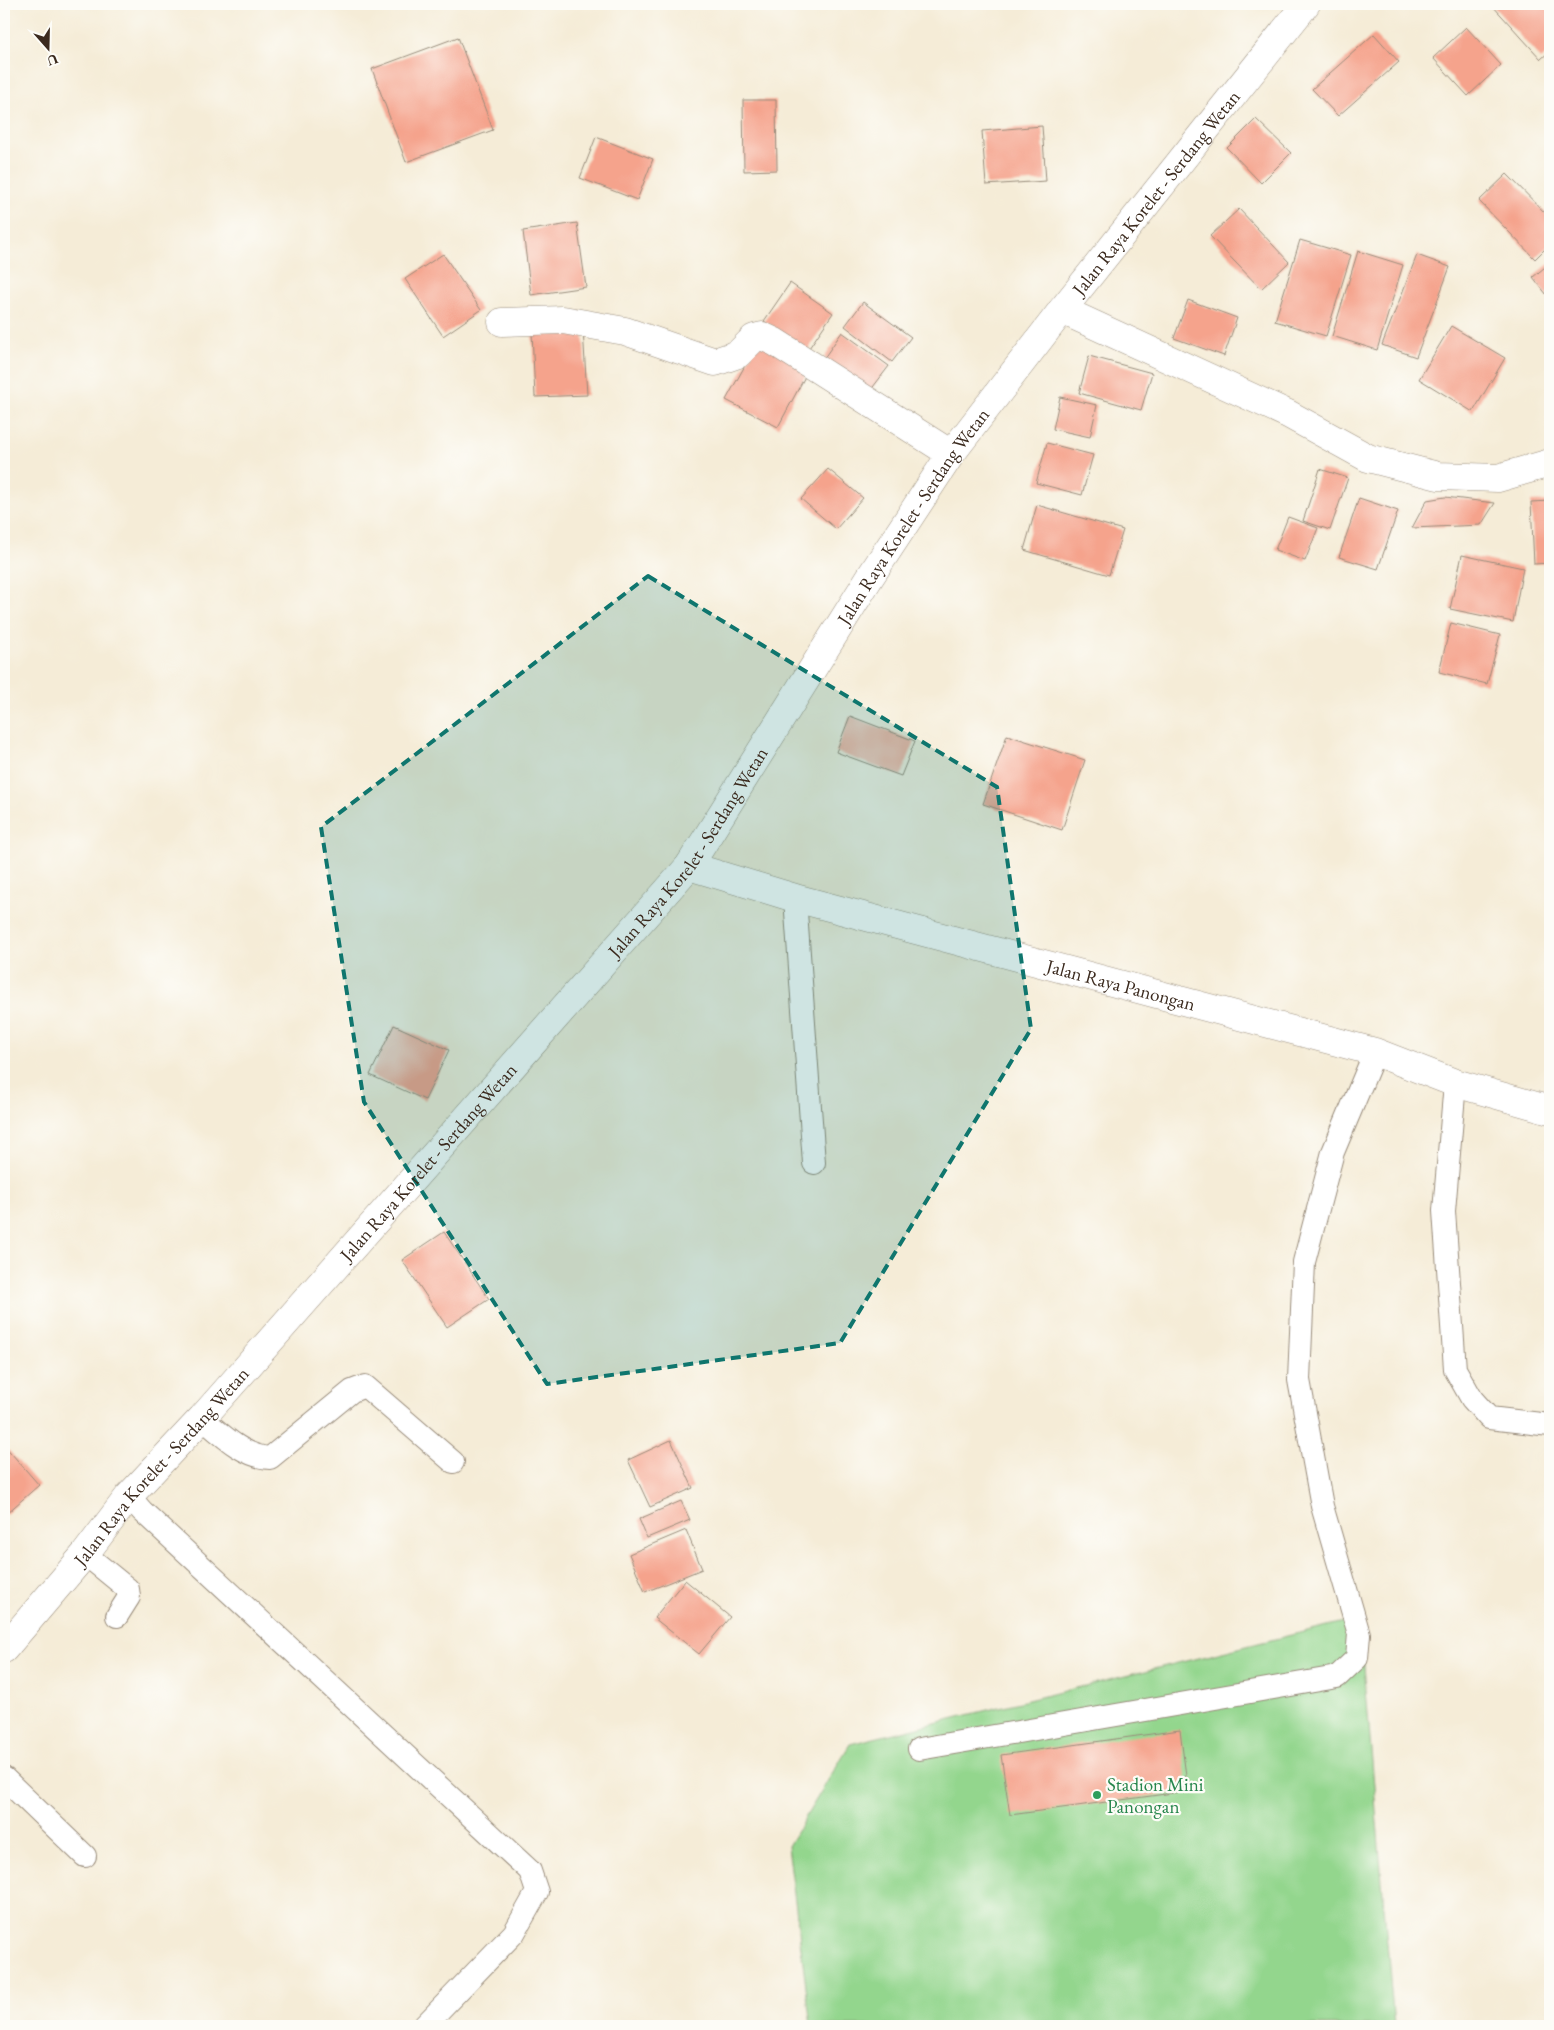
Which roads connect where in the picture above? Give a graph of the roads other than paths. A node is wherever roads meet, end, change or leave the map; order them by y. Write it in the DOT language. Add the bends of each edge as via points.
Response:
graph roads {
  1 [pos="1306,4"];
  2 [pos="1062,310"];
  3 [pos="502,322"];
  4 [pos="951,454"];
  5 [pos="1550,463"];
  6 [pos="689,866"];
  7 [pos="795,898"];
  8 [pos="1375,1052"];
  9 [pos="1455,1083"];
  10 [pos="1550,1110"];
  11 [pos="814,1164"];
  12 [pos="202,1418"];
  13 [pos="1550,1425"];
  14 [pos="453,1462"];
  15 [pos="129,1496"];
  16 [pos="85,1554"];
  17 [pos="117,1616"];
  18 [pos="4,1649"];
  19 [pos="919,1749"];
  20 [pos="4,1778"];
  21 [pos="85,1856"];
  22 [pos="424,2026"];
  1 -- 2 [label="main road, Jalan Raya Korelet - Serdang Wetan"];
  2 -- 4 [label="main road, Jalan Raya Korelet - Serdang Wetan"];
  2 -- 5 [label="main road" via="1288,414 1368,458 1438,476 1498,478"];
  3 -- 4 [label="main road" via="563,320 625,331 715,362 738,354 754,338 762,336"];
  4 -- 6 [label="main road, Jalan Raya Korelet - Serdang Wetan"];
  6 -- 7 [label="main road, Jalan Raya Panongan"];
  6 -- 12 [label="main road, Jalan Raya Korelet - Serdang Wetan"];
  7 -- 8 [label="main road, Jalan Raya Panongan"];
  7 -- 11 [label="lane"];
  8 -- 9 [label="main road, Jalan Raya Panongan"];
  8 -- 19 [label="lane" via="1333,1152 1304,1262 1299,1380 1322,1506 1358,1634 1357,1658 1337,1677"];
  9 -- 10 [label="main road, Jalan Raya Panongan"];
  9 -- 13 [label="lane" via="1444,1211 1455,1369 1472,1399 1489,1418"];
  12 -- 14 [label="lane" via="256,1458 270,1458 352,1391 365,1386"];
  12 -- 15 [label="main road, Jalan Raya Korelet - Serdang Wetan"];
  15 -- 16 [label="main road, Jalan Raya Korelet - Serdang Wetan"];
  15 -- 22 [label="lane" via="530,1871 537,1892 514,1933"];
  16 -- 17 [label="lane" via="128,1589 129,1597"];
  16 -- 18 [label="main road, Jalan Raya Korelet - Serdang Wetan"];
  20 -- 21 [label="lane"];
}
